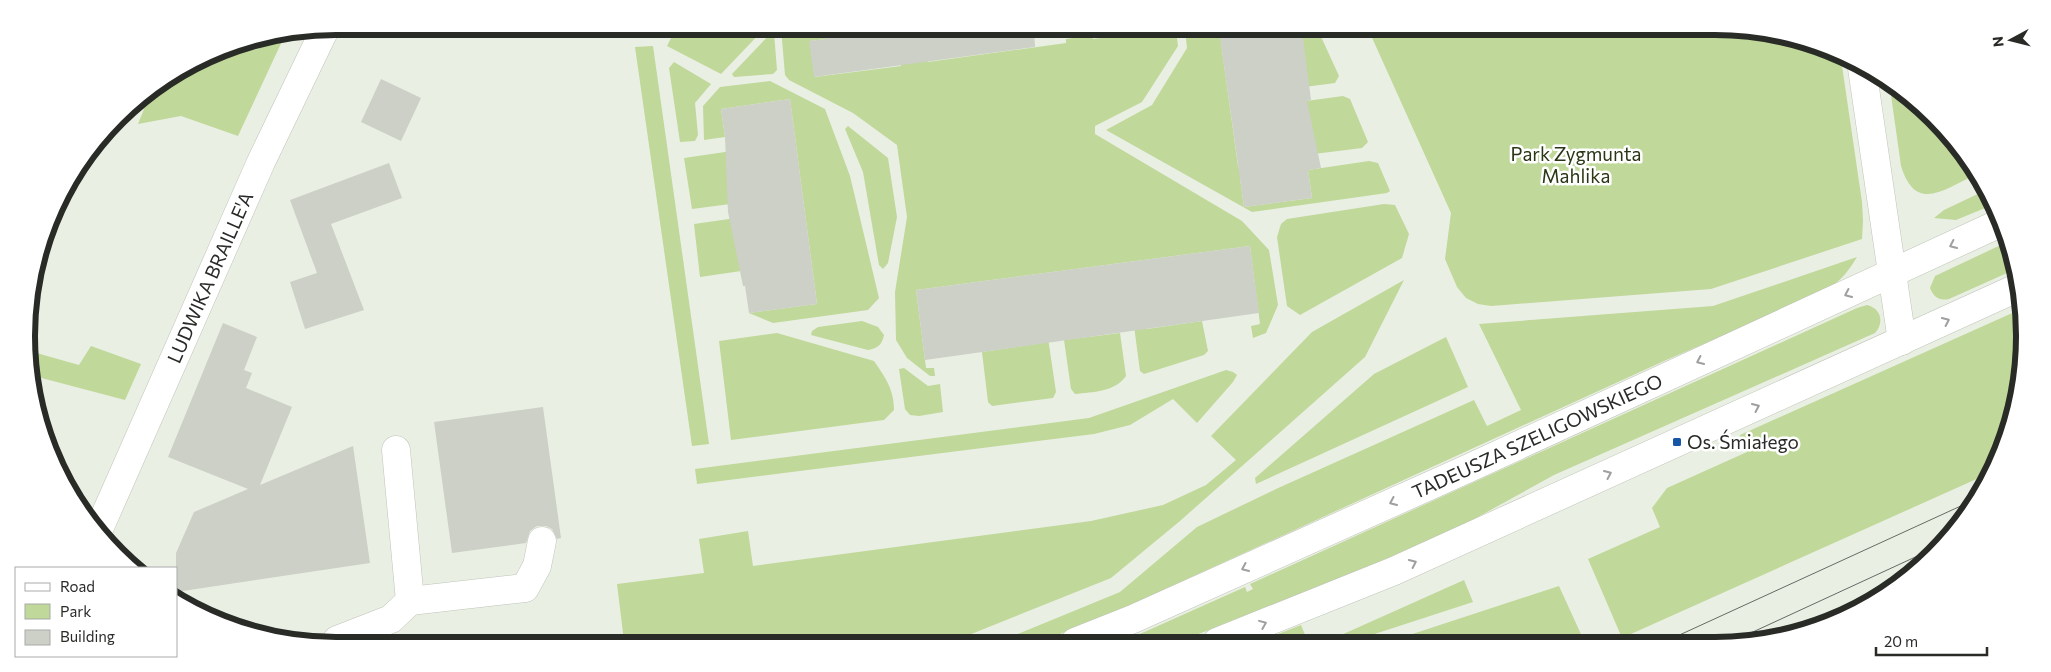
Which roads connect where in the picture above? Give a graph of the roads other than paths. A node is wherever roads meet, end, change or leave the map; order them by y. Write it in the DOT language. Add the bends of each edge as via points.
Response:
graph roads {
  1 [pos="320,36"];
  2 [pos="1862,73"];
  3 [pos="1995,226"];
  4 [pos="1892,273"];
  5 [pos="2012,290"];
  6 [pos="1902,341"];
  7 [pos="396,450"];
  8 [pos="101,524"];
  9 [pos="542,541"];
  10 [pos="410,601"];
  11 [pos="345,637"];
  12 [pos="1088,637"];
  13 [pos="1229,637"];
  1 -- 8 [label="street, LUDWIKA BRAILLE'A"];
  2 -- 4 [label="street"];
  3 -- 4 [label="street, TADEUSZA SZELIGOWSKIEGO, one-way"];
  4 -- 6 [label="street"];
  4 -- 12 [label="street, TADEUSZA SZELIGOWSKIEGO, one-way" via="1458,473"];
  6 -- 5 [label="street, one-way"];
  13 -- 6 [label="street, one-way" via="1394,571"];
  7 -- 10 [label="street"];
  9 -- 10 [label="street" via="537,566 525,588"];
  10 -- 11 [label="street" via="391,619"];
}
